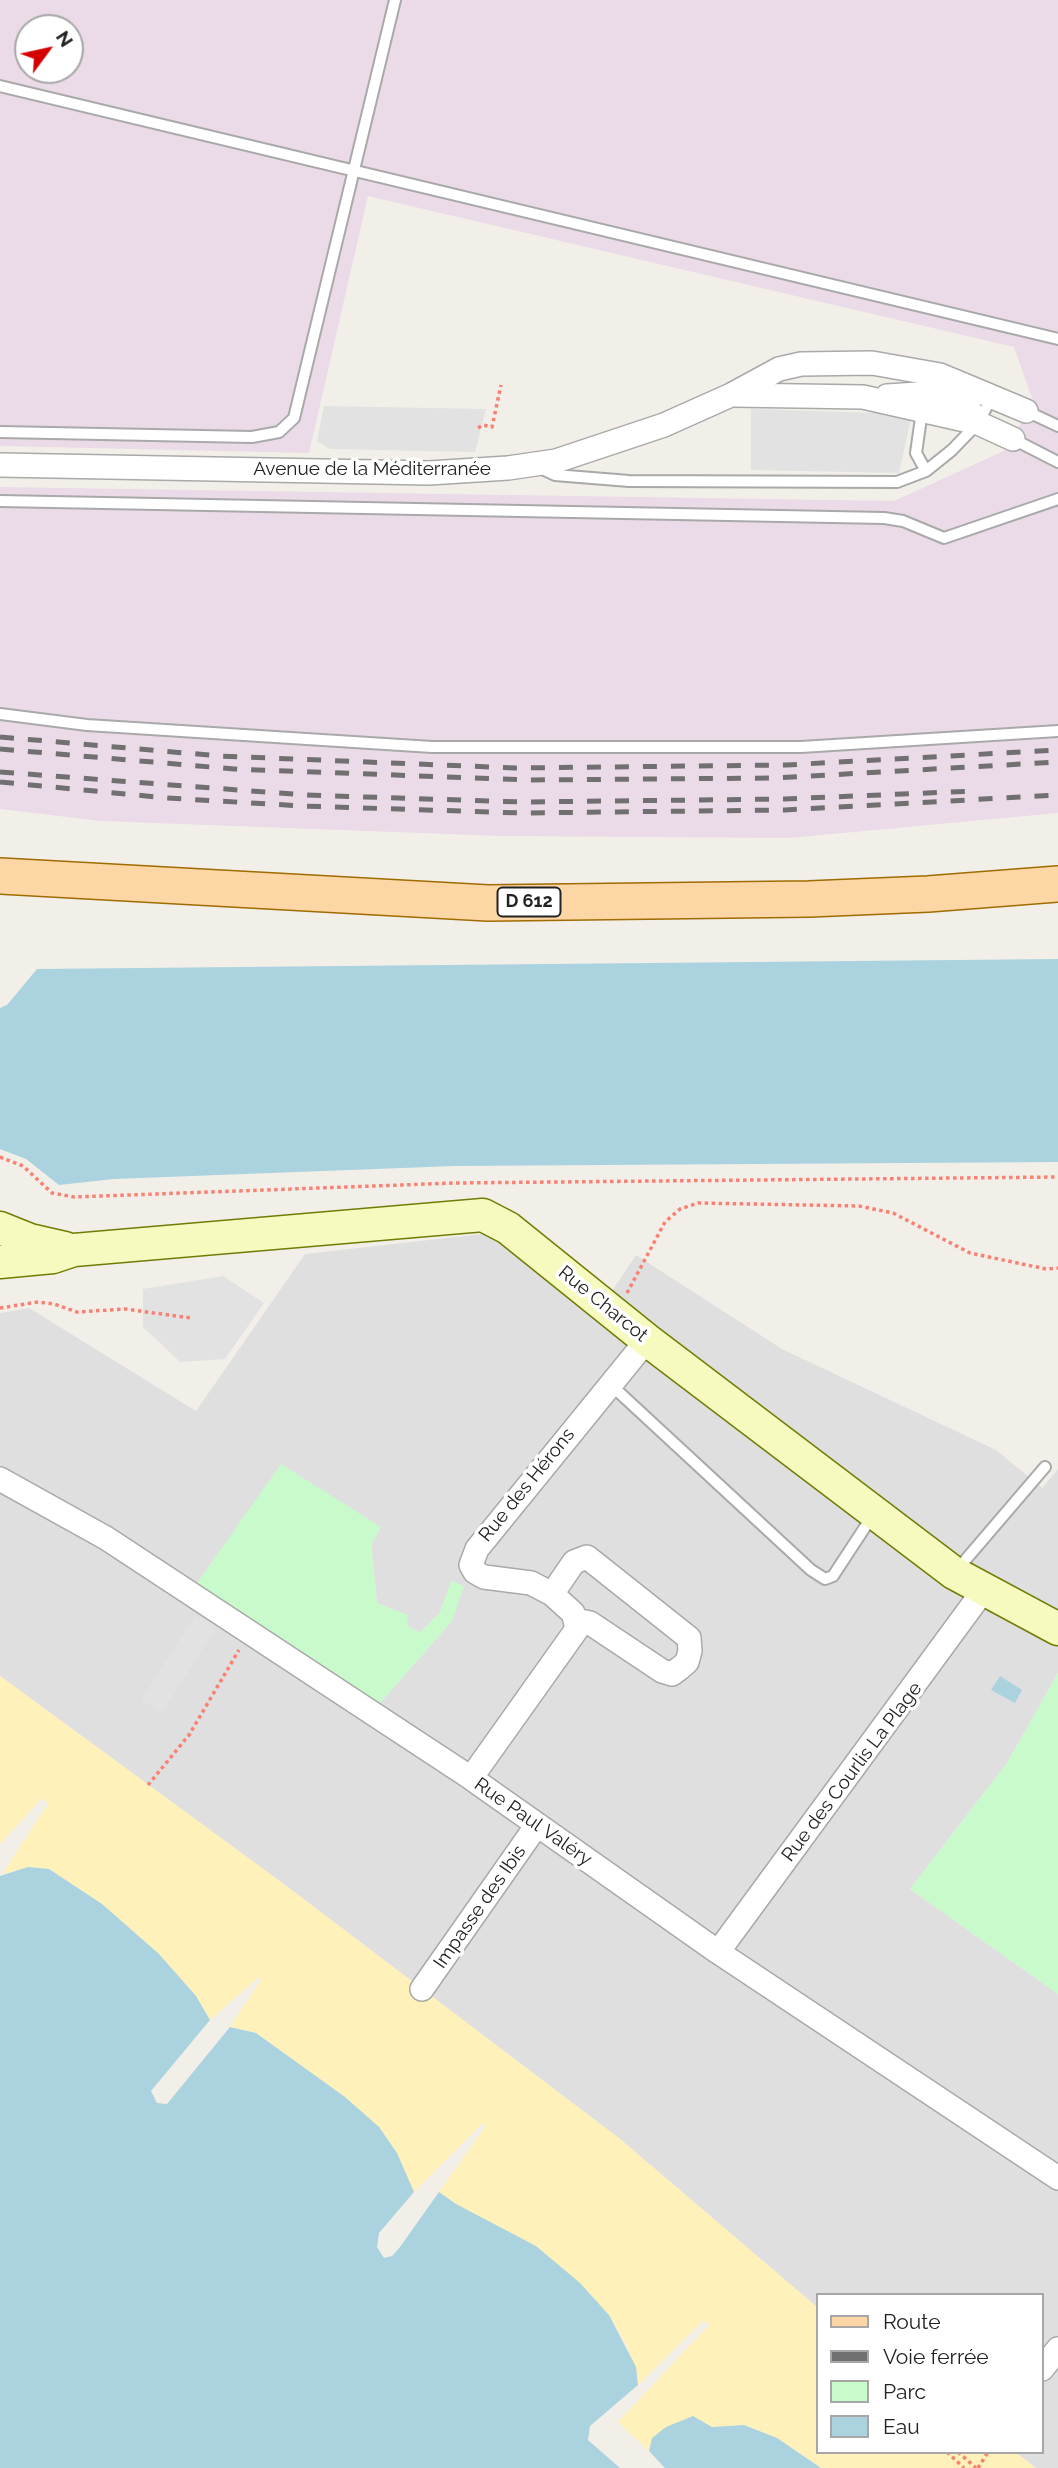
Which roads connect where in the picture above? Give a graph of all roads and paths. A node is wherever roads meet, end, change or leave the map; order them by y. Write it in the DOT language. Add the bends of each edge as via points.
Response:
graph roads {
  1 [pos="396,0"];
  2 [pos="0,86"];
  3 [pos="355,171"];
  4 [pos="1058,338"];
  5 [pos="501,385"];
  6 [pos="958,391"];
  7 [pos="731,395"];
  8 [pos="863,397"];
  9 [pos="992,397"];
  10 [pos="922,411"];
  11 [pos="1026,411"];
  12 [pos="978,423"];
  13 [pos="1058,426"];
  14 [pos="478,428"];
  15 [pos="0,432"];
  16 [pos="1013,439"];
  17 [pos="1058,462"];
  18 [pos="533,464"];
  19 [pos="0,465"];
  20 [pos="926,471"];
  21 [pos="1058,499"];
  22 [pos="0,501"];
  23 [pos="0,714"];
  24 [pos="1058,731"];
  25 [pos="0,876"];
  26 [pos="1058,884"];
  27 [pos="0,1157"];
  28 [pos="1058,1177"];
  29 [pos="0,1230"];
  30 [pos="0,1248"];
  31 [pos="74,1250"];
  32 [pos="0,1262"];
  33 [pos="1058,1268"];
  34 [pos="0,1308"];
  35 [pos="614,1312"];
  36 [pos="191,1318"];
  37 [pos="647,1340"];
  38 [pos="610,1384"];
  39 [pos="1045,1467"];
  40 [pos="0,1479"];
  41 [pos="874,1512"];
  42 [pos="954,1573"];
  43 [pos="983,1591"];
  44 [pos="552,1594"];
  45 [pos="575,1620"];
  46 [pos="1058,1629"];
  47 [pos="249,1633"];
  48 [pos="471,1778"];
  49 [pos="148,1785"];
  50 [pos="537,1825"];
  51 [pos="718,1952"];
  52 [pos="422,1989"];
  53 [pos="1058,2178"];
  54 [pos="1058,2349"];
  55 [pos="1044,2367"];
  56 [pos="949,2454"];
  57 [pos="960,2454"];
  58 [pos="964,2468"];
  59 [pos="977,2468"];
  1 -- 3 [label="lane"];
  2 -- 3 [label="lane"];
  3 -- 4 [label="lane"];
  3 -- 15 [label="lane" via="294,418 279,432 252,437"];
  5 -- 14 [label="path" via="492,427"];
  6 -- 7 [label="street, Avenue de la Méditerranée" via="940,375 872,363 801,364 779,369"];
  6 -- 8 [label="street, Avenue de la Méditerranée"];
  6 -- 9 [label="street, Avenue de la Méditerranée"];
  6 -- 12 [label="street, Avenue de la Méditerranée"];
  7 -- 8 [label="street, Avenue de la Méditerranée"];
  7 -- 18 [label="street, Avenue de la Méditerranée" via="664,425 556,461"];
  8 -- 10 [label="street, Avenue de la Méditerranée"];
  9 -- 11 [label="street, Avenue de la Méditerranée"];
  9 -- 12 [label="lane"];
  10 -- 12 [label="street, Avenue de la Méditerranée"];
  10 -- 20 [label="lane" via="916,453"];
  11 -- 13 [label="lane"];
  12 -- 16 [label="street, Avenue de la Méditerranée"];
  12 -- 20 [label="lane"];
  16 -- 17 [label="lane"];
  18 -- 19 [label="street, Avenue de la Méditerranée" via="464,473"];
  18 -- 20 [label="lane" via="555,475 629,481 897,482"];
  21 -- 22 [label="lane" via="944,538 884,518"];
  23 -- 24 [label="lane" via="432,747 801,747"];
  25 -- 26 [label="main road, D 612" via="488,903 809,899"];
  27 -- 28 [label="path" via="23,1167 52,1193 74,1197 455,1183"];
  29 -- 30 [label="street"];
  29 -- 31 [label="street, Rue Charcot"];
  31 -- 32 [label="street, Rue Charcot" via="53,1257"];
  31 -- 35 [label="street, Rue Charcot" via="483,1215 508,1228"];
  33 -- 35 [label="path" via="970,1253 893,1213 859,1206 698,1203 680,1209 665,1222"];
  34 -- 36 [label="path" via="38,1302 77,1312 125,1309"];
  35 -- 37 [label="street, Rue Charcot"];
  37 -- 38 [label="street, Rue des Hérons"];
  37 -- 41 [label="street, Rue Charcot"];
  38 -- 41 [label="lane" via="825,1579 834,1576"];
  38 -- 44 [label="street, Rue des Hérons" via="477,1549 471,1564 484,1577 531,1583"];
  39 -- 42 [label="lane"];
  40 -- 47 [label="street, Rue Paul Valéry" via="106,1538"];
  41 -- 42 [label="street, Rue Charcot"];
  42 -- 43 [label="street, Rue Charcot"];
  43 -- 46 [label="street, Rue Charcot"];
  43 -- 51 [label="street, Rue des Courlis La Plage"];
  44 -- 45 [label="street" via="573,1612"];
  44 -- 45 [label="street" via="575,1562 587,1558 689,1638 687,1662 672,1674 662,1671 590,1623"];
  45 -- 48 [label="street" via="577,1629 571,1640"];
  47 -- 48 [label="street, Rue Paul Valéry"];
  47 -- 49 [label="path" via="189,1735"];
  48 -- 50 [label="street, Rue Paul Valéry"];
  50 -- 51 [label="street, Rue Paul Valéry"];
  50 -- 52 [label="street, Impasse des Ibis"];
  51 -- 53 [label="street, Rue Paul Valéry"];
  54 -- 55 [label="street"];
  56 -- 58 [label="path"];
  57 -- 59 [label="path"];
}
